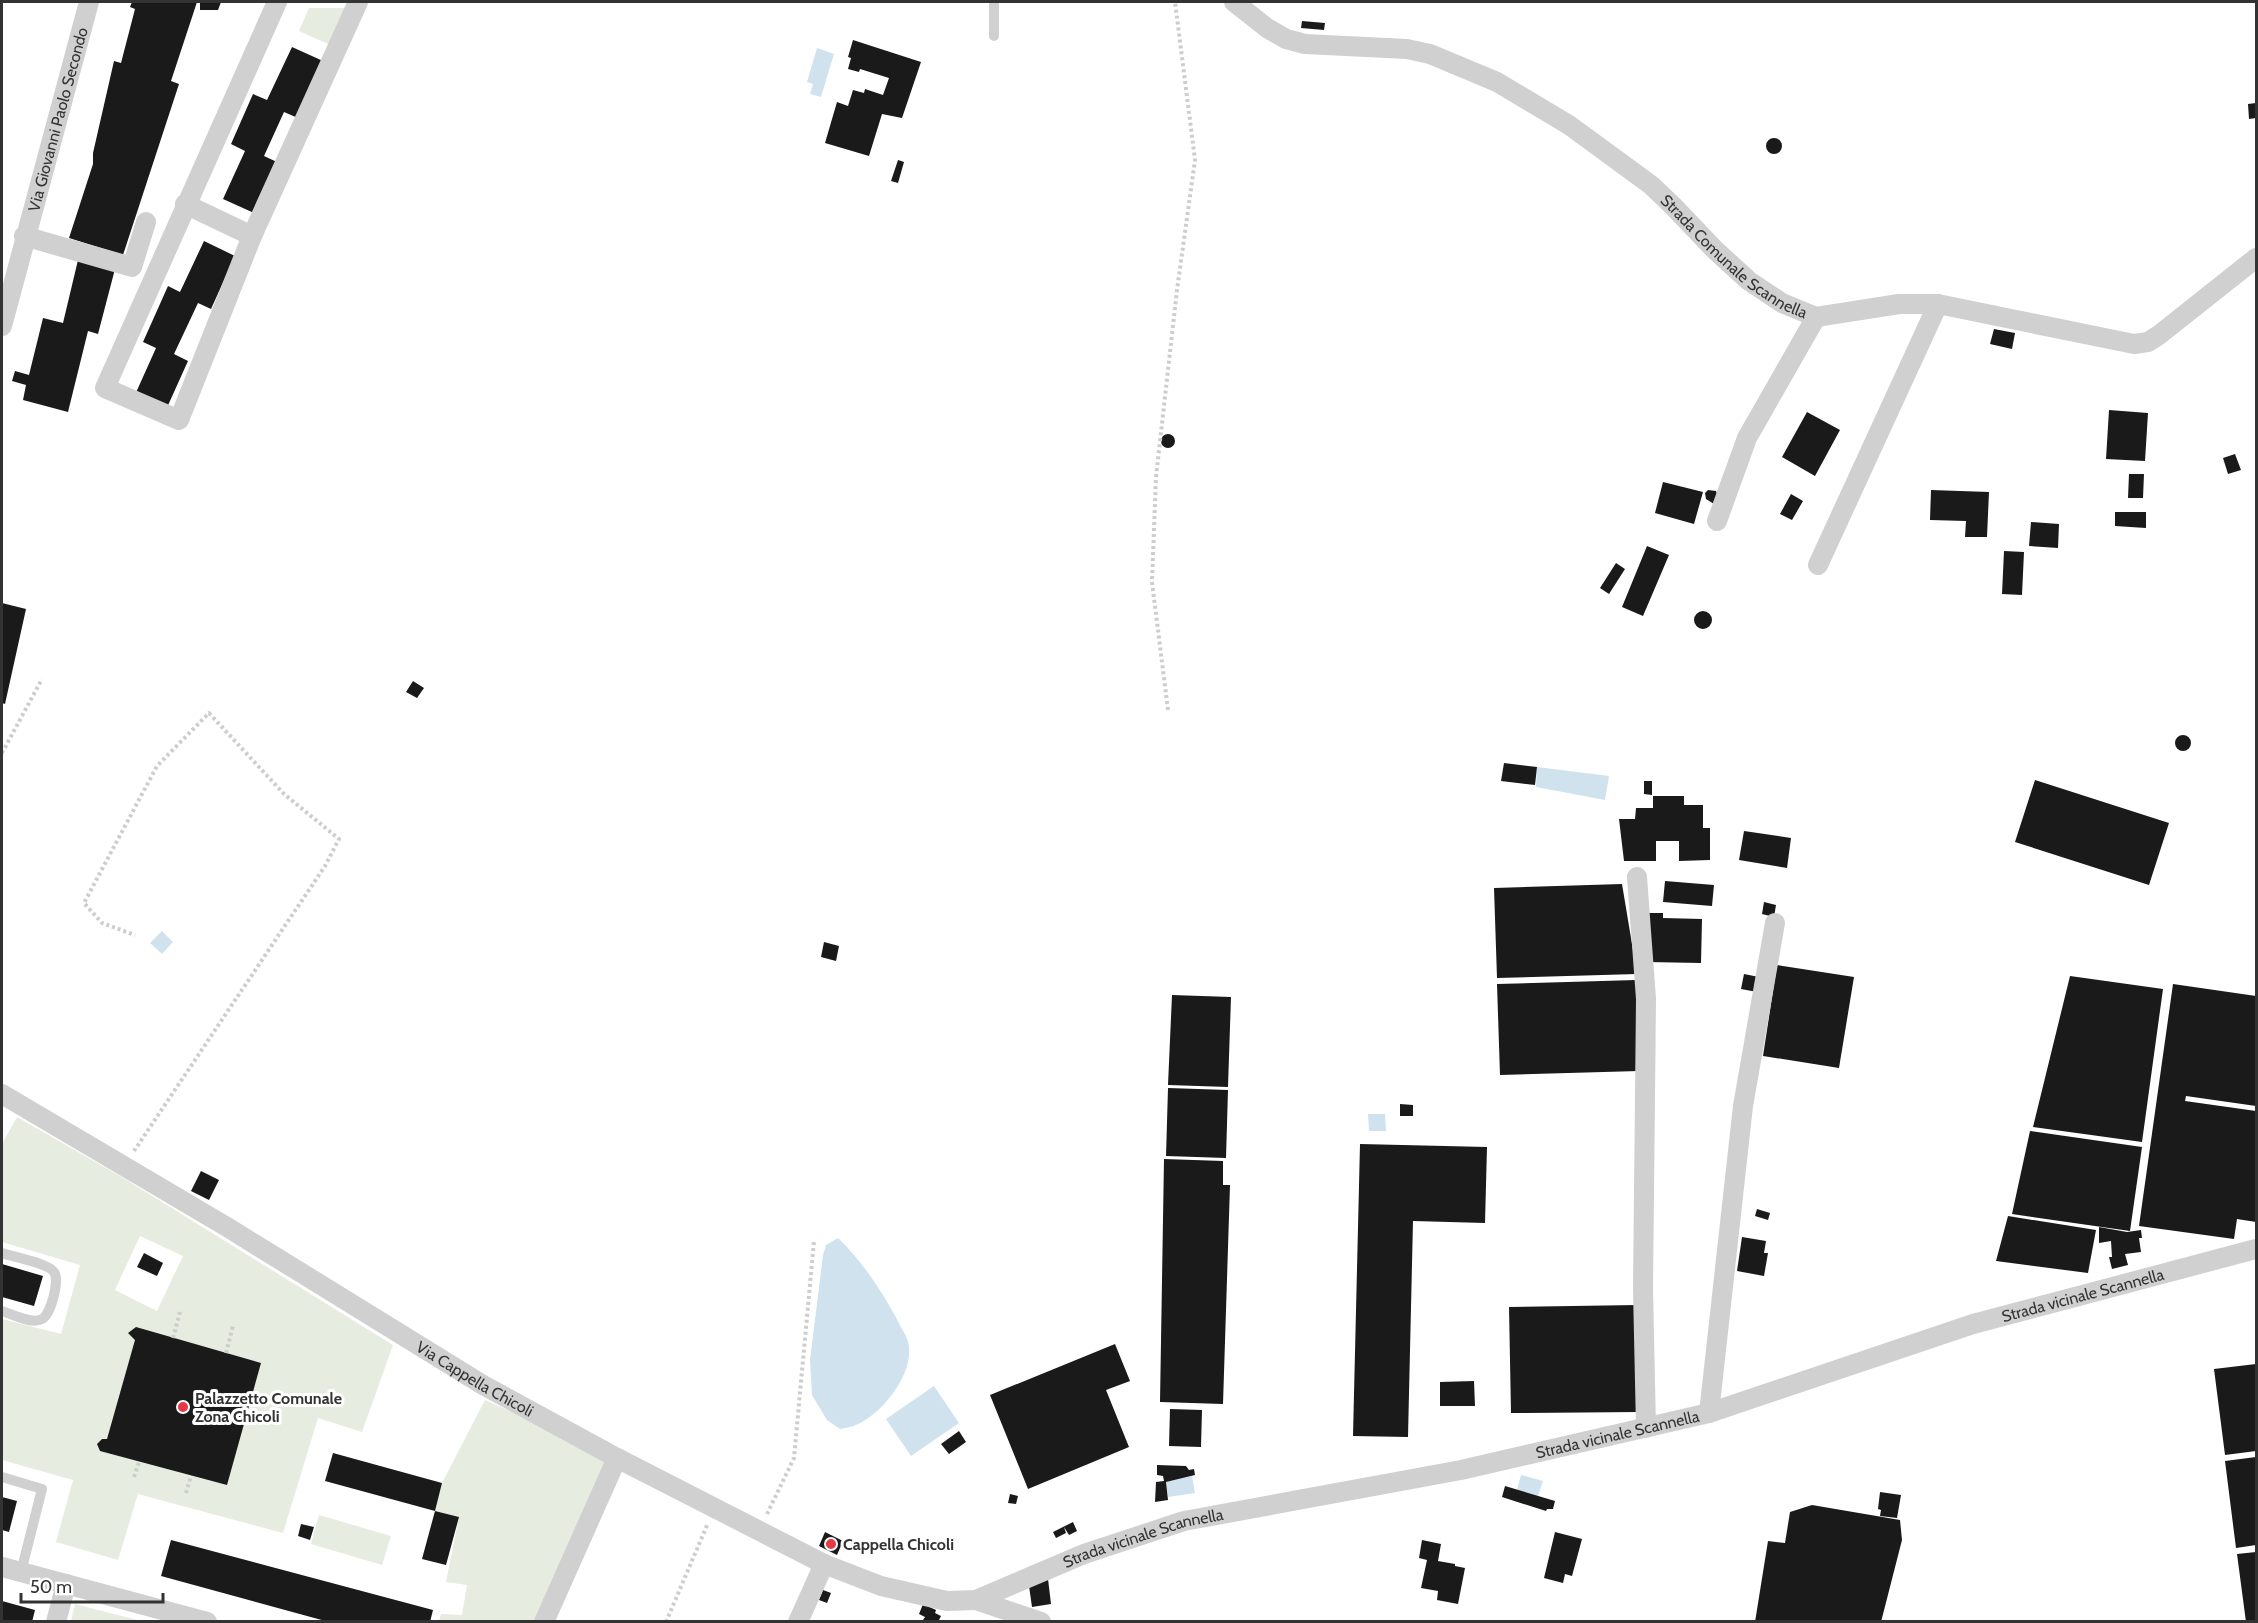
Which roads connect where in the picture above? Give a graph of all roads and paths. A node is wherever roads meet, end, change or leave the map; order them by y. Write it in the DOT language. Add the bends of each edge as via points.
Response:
graph roads {
  1 [pos="89,2"];
  2 [pos="277,2"];
  3 [pos="358,2"];
  4 [pos="994,2"];
  5 [pos="1175,2"];
  6 [pos="1234,2"];
  7 [pos="994,36"];
  8 [pos="185,204"];
  9 [pos="146,222"];
  10 [pos="24,236"];
  11 [pos="252,236"];
  12 [pos="2256,258"];
  13 [pos="1938,304"];
  14 [pos="1816,317"];
  15 [pos="2,327"];
  16 [pos="1717,521"];
  17 [pos="1818,565"];
  18 [pos="42,679"];
  19 [pos="1168,710"];
  20 [pos="2,753"];
  21 [pos="1637,877"];
  22 [pos="1775,923"];
  23 [pos="135,935"];
  24 [pos="2,1095"];
  25 [pos="124,1167"];
  26 [pos="814,1241"];
  27 [pos="2256,1249"];
  28 [pos="2,1253"];
  29 [pos="2,1311"];
  30 [pos="180,1312"];
  31 [pos="233,1326"];
  32 [pos="173,1338"];
  33 [pos="226,1353"];
  34 [pos="1709,1413"];
  35 [pos="1646,1428"];
  36 [pos="617,1458"];
  37 [pos="139,1462"];
  38 [pos="191,1476"];
  39 [pos="2,1477"];
  40 [pos="134,1477"];
  41 [pos="186,1493"];
  42 [pos="715,1508"];
  43 [pos="759,1531"];
  44 [pos="824,1564"];
  45 [pos="2,1567"];
  46 [pos="21,1572"];
  47 [pos="66,1584"];
  48 [pos="976,1600"];
  49 [pos="175,1617"];
  50 [pos="56,1622"];
  51 [pos="207,1622"];
  52 [pos="544,1622"];
  53 [pos="666,1622"];
  54 [pos="798,1622"];
  55 [pos="1041,1622"];
  1 -- 10 [label="street, Via Giovanni Paolo Secondo"];
  2 -- 8 [label="street"];
  3 -- 11 [label="street"];
  4 -- 7 [label="lane"];
  5 -- 19 [label="path" via="1195,160 1156,488 1152,582"];
  6 -- 14 [label="street, Strada Comunale Scannella" via="1286,39 1305,44 1430,54 1497,82 1569,125 1651,185 1749,282 1782,303"];
  8 -- 11 [label="street"];
  8 -- 11 [label="street" via="105,388 179,420"];
  9 -- 10 [label="street" via="132,267"];
  10 -- 15 [label="street, Via Giovanni Paolo Secondo"];
  12 -- 13 [label="street, Strada Comunale Scannella" via="2148,342 2134,344"];
  13 -- 14 [label="street, Strada Comunale Scannella" via="1899,304"];
  13 -- 17 [label="street"];
  14 -- 16 [label="street" via="1747,438"];
  18 -- 20 [label="path"];
  21 -- 35 [label="street" via="1646,999"];
  22 -- 34 [label="street" via="1743,1106"];
  23 -- 25 [label="path" via="102,923 84,903 157,766 209,713 284,794 339,839 325,866"];
  24 -- 25 [label="street, Via Cappella Chicoli"];
  25 -- 36 [label="street, Via Cappella Chicoli" via="483,1385"];
  26 -- 43 [label="path" via="794,1458"];
  27 -- 34 [label="street, Strada vicinale Scannella" via="1973,1324"];
  28 -- 29 [label="lane" via="49,1267 57,1282 42,1319 33,1321"];
  30 -- 32 [label="path"];
  31 -- 33 [label="path"];
  34 -- 35 [label="street, Strada vicinale Scannella"];
  35 -- 48 [label="street, Strada vicinale Scannella" via="1461,1470 1185,1521 1084,1554"];
  36 -- 42 [label="street, Via Cappella Chicoli"];
  36 -- 52 [label="street"];
  37 -- 40 [label="path"];
  38 -- 41 [label="path"];
  39 -- 46 [label="lane" via="42,1489"];
  42 -- 43 [label="street, Via Cappella Chicoli"];
  42 -- 53 [label="path"];
  43 -- 44 [label="street, Via Cappella Chicoli"];
  44 -- 48 [label="street, Via Cappella Chicoli" via="892,1589 947,1601"];
  44 -- 54 [label="street"];
  45 -- 46 [label="street"];
  46 -- 47 [label="street"];
  47 -- 49 [label="street"];
  47 -- 50 [label="street"];
  48 -- 55 [label="street"];
  49 -- 51 [label="street"];
}
